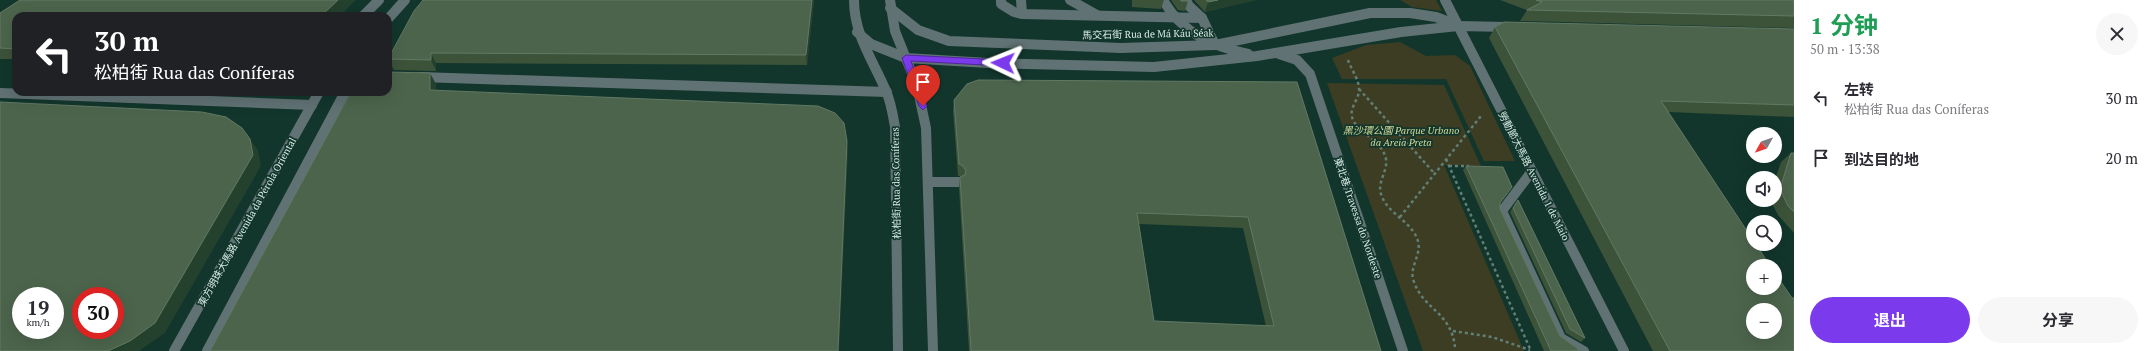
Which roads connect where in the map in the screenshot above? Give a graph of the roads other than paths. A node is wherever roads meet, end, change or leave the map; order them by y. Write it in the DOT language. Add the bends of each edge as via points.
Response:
graph roads {
  1 [pos="379,0"];
  2 [pos="405,0"];
  3 [pos="854,0"];
  4 [pos="1001,0"];
  5 [pos="1021,0"];
  6 [pos="1070,0"];
  7 [pos="1163,0"];
  8 [pos="1186,0"];
  9 [pos="1445,0"];
  10 [pos="890,4"];
  11 [pos="367,12"];
  12 [pos="1022,14"];
  13 [pos="392,15"];
  14 [pos="1199,15"];
  15 [pos="1099,16"];
  16 [pos="1176,18"];
  17 [pos="1458,26"];
  18 [pos="1517,27"];
  19 [pos="857,32"];
  20 [pos="1215,46"];
  21 [pos="1257,56"];
  22 [pos="906,58"];
  23 [pos="412,77"];
  24 [pos="0,92"];
  25 [pos="12,92"];
  26 [pos="887,92"];
  27 [pos="96,96"];
  28 [pos="317,96"];
  29 [pos="343,96"];
  30 [pos="312,105"];
  31 [pos="1532,171"];
  32 [pos="928,182"];
  33 [pos="958,182"];
  34 [pos="174,351"];
  35 [pos="207,351"];
  36 [pos="898,351"];
  37 [pos="933,351"];
  38 [pos="1403,351"];
  39 [pos="1584,351"];
  40 [pos="1624,351"];
  1 -- 11 [label="street"];
  2 -- 13 [label="street"];
  3 -- 19 [label="street, 松柏街 Rua das Coníferas" via="853,19"];
  4 -- 12 [label="street" via="1001,4 1007,8"];
  5 -- 12 [label="street"];
  6 -- 15 [label="street"];
  7 -- 16 [label="street" via="1168,11"];
  8 -- 14 [label="street"];
  9 -- 17 [label="street, 勞動節大馬路 Avenida 1 de Maio"];
  10 -- 20 [label="street, 馬交石街 Rua de Má Káu Séak" via="918,30 949,41 1122,48"];
  10 -- 22 [label="street" via="892,19"];
  12 -- 15 [label="street"];
  14 -- 16 [label="street"];
  14 -- 20 [label="street"];
  15 -- 16 [label="street"];
  16 -- 20 [label="street" via="1193,35"];
  17 -- 18 [label="street, 馬交石街 Rua de Má Káu Séak"];
  17 -- 20 [label="street, 馬交石街 Rua de Má Káu Séak" via="1436,17 1417,14 1370,13"];
  17 -- 21 [label="street, 馬交石街 Rua de Má Káu Séak" via="1340,41"];
  17 -- 31 [label="street, 勞動節大馬路 Avenida 1 de Maio"];
  19 -- 22 [label="street, 馬交石街 Rua de Má Káu Séak" via="872,44"];
  19 -- 26 [label="street, 松柏街 Rua das Coníferas"];
  20 -- 21 [label="street"];
  21 -- 22 [label="street, 馬交石街 Rua de Má Káu Séak" via="1154,67"];
  21 -- 38 [label="street, 東北巷 Travessa do Nordeste" via="1289,56 1303,65 1310,74"];
  22 -- 32 [label="street" via="923,106"];
  23 -- 26 [label="street"];
  24 -- 25 [label="street"];
  26 -- 36 [label="street, 松柏街 Rua das Coníferas" via="896,140"];
  27 -- 30 [label="street"];
  28 -- 30 [label="street, 東方明珠大馬路 Avenida da Pérola Oriental"];
  29 -- 35 [label="street"];
  30 -- 34 [label="street, 東方明珠大馬路 Avenida da Pérola Oriental"];
  31 -- 39 [label="street" via="1502,211 1561,338"];
  31 -- 40 [label="street, 勞動節大馬路 Avenida 1 de Maio"];
  32 -- 33 [label="street"];
  32 -- 37 [label="street"];
}
